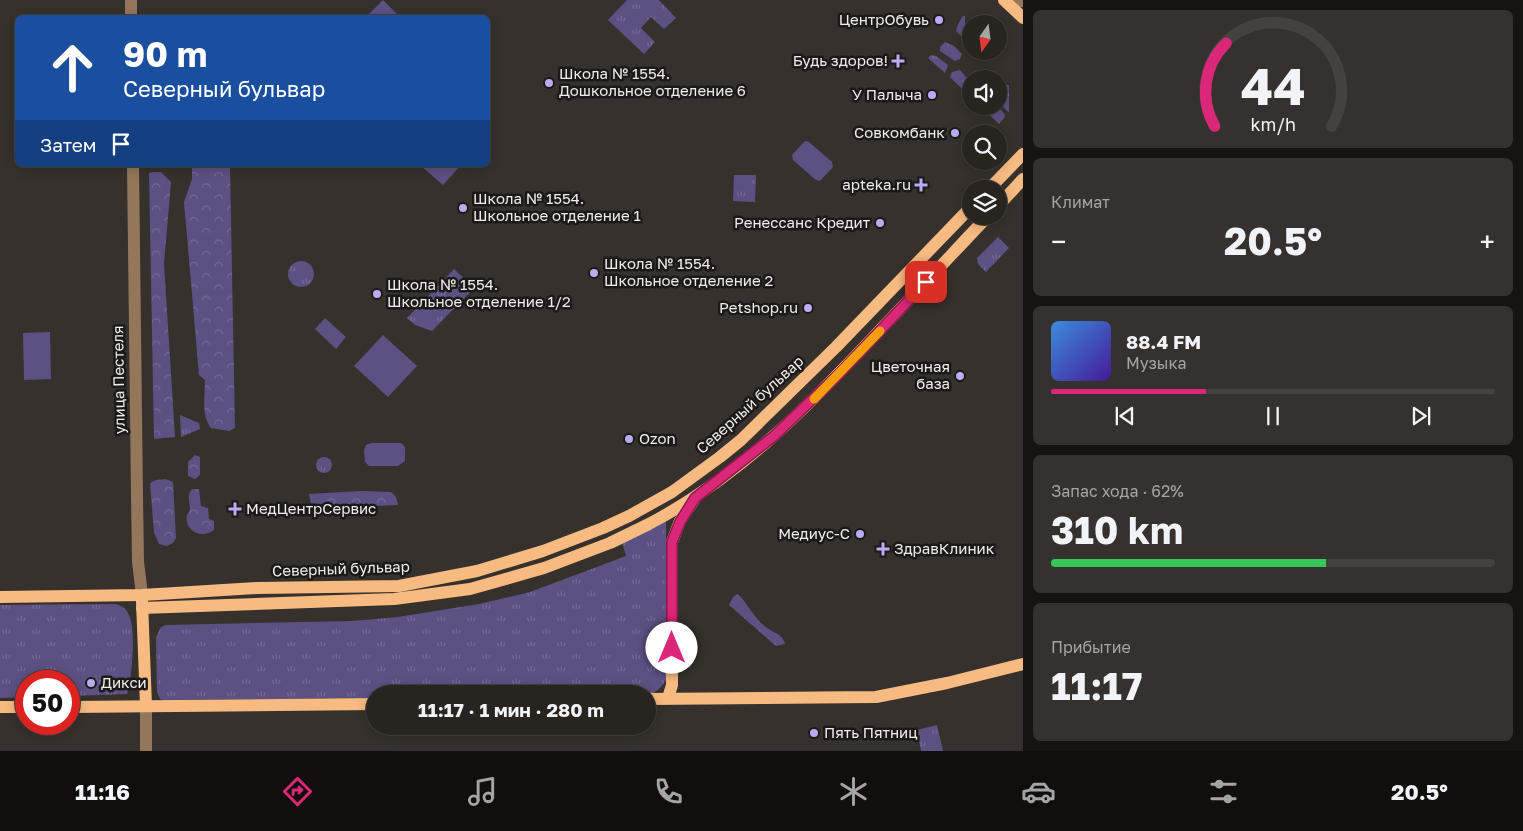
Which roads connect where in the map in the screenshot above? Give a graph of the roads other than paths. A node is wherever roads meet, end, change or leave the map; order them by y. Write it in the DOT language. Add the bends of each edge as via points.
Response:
graph roads {
  1 [pos="131,0"];
  2 [pos="1023,1"];
  3 [pos="1005,2"];
  4 [pos="131,15"];
  5 [pos="1023,18"];
  6 [pos="1023,154"];
  7 [pos="133,167"];
  8 [pos="1023,179"];
  9 [pos="998,180"];
  10 [pos="1007,196"];
  11 [pos="962,216"];
  12 [pos="979,225"];
  13 [pos="695,498"];
  14 [pos="0,597"];
  15 [pos="142,601"];
  16 [pos="1023,664"];
  17 [pos="668,698"];
  18 [pos="656,699"];
  19 [pos="366,704"];
  20 [pos="146,706"];
  21 [pos="0,707"];
  22 [pos="15,707"];
  23 [pos="80,707"];
  24 [pos="146,751"];
  1 -- 4 [label="street"];
  2 -- 3 [label="street"];
  3 -- 5 [label="main road"];
  6 -- 9 [label="main road"];
  7 -- 15 [label="street, улица Пестеля" via="138,562"];
  8 -- 10 [label="main road"];
  11 -- 15 [label="main road, Северный бульвар" via="741,440 672,492 629,516 543,552 477,571 399,586 257,588"];
  12 -- 13 [label="main road, Северный бульвар" via="820,392 774,436"];
  13 -- 15 [label="main road, Северный бульвар" via="610,543 544,568 470,589 394,599"];
  13 -- 17 [label="main road" via="672,542 672,685"];
  14 -- 15 [label="main road, Северный бульвар"];
  15 -- 20 [label="main road"];
  16 -- 17 [label="main road" via="876,697"];
  17 -- 18 [label="main road"];
  19 -- 20 [label="main road"];
  20 -- 23 [label="main road"];
  20 -- 24 [label="street"];
  21 -- 22 [label="main road"];
}
